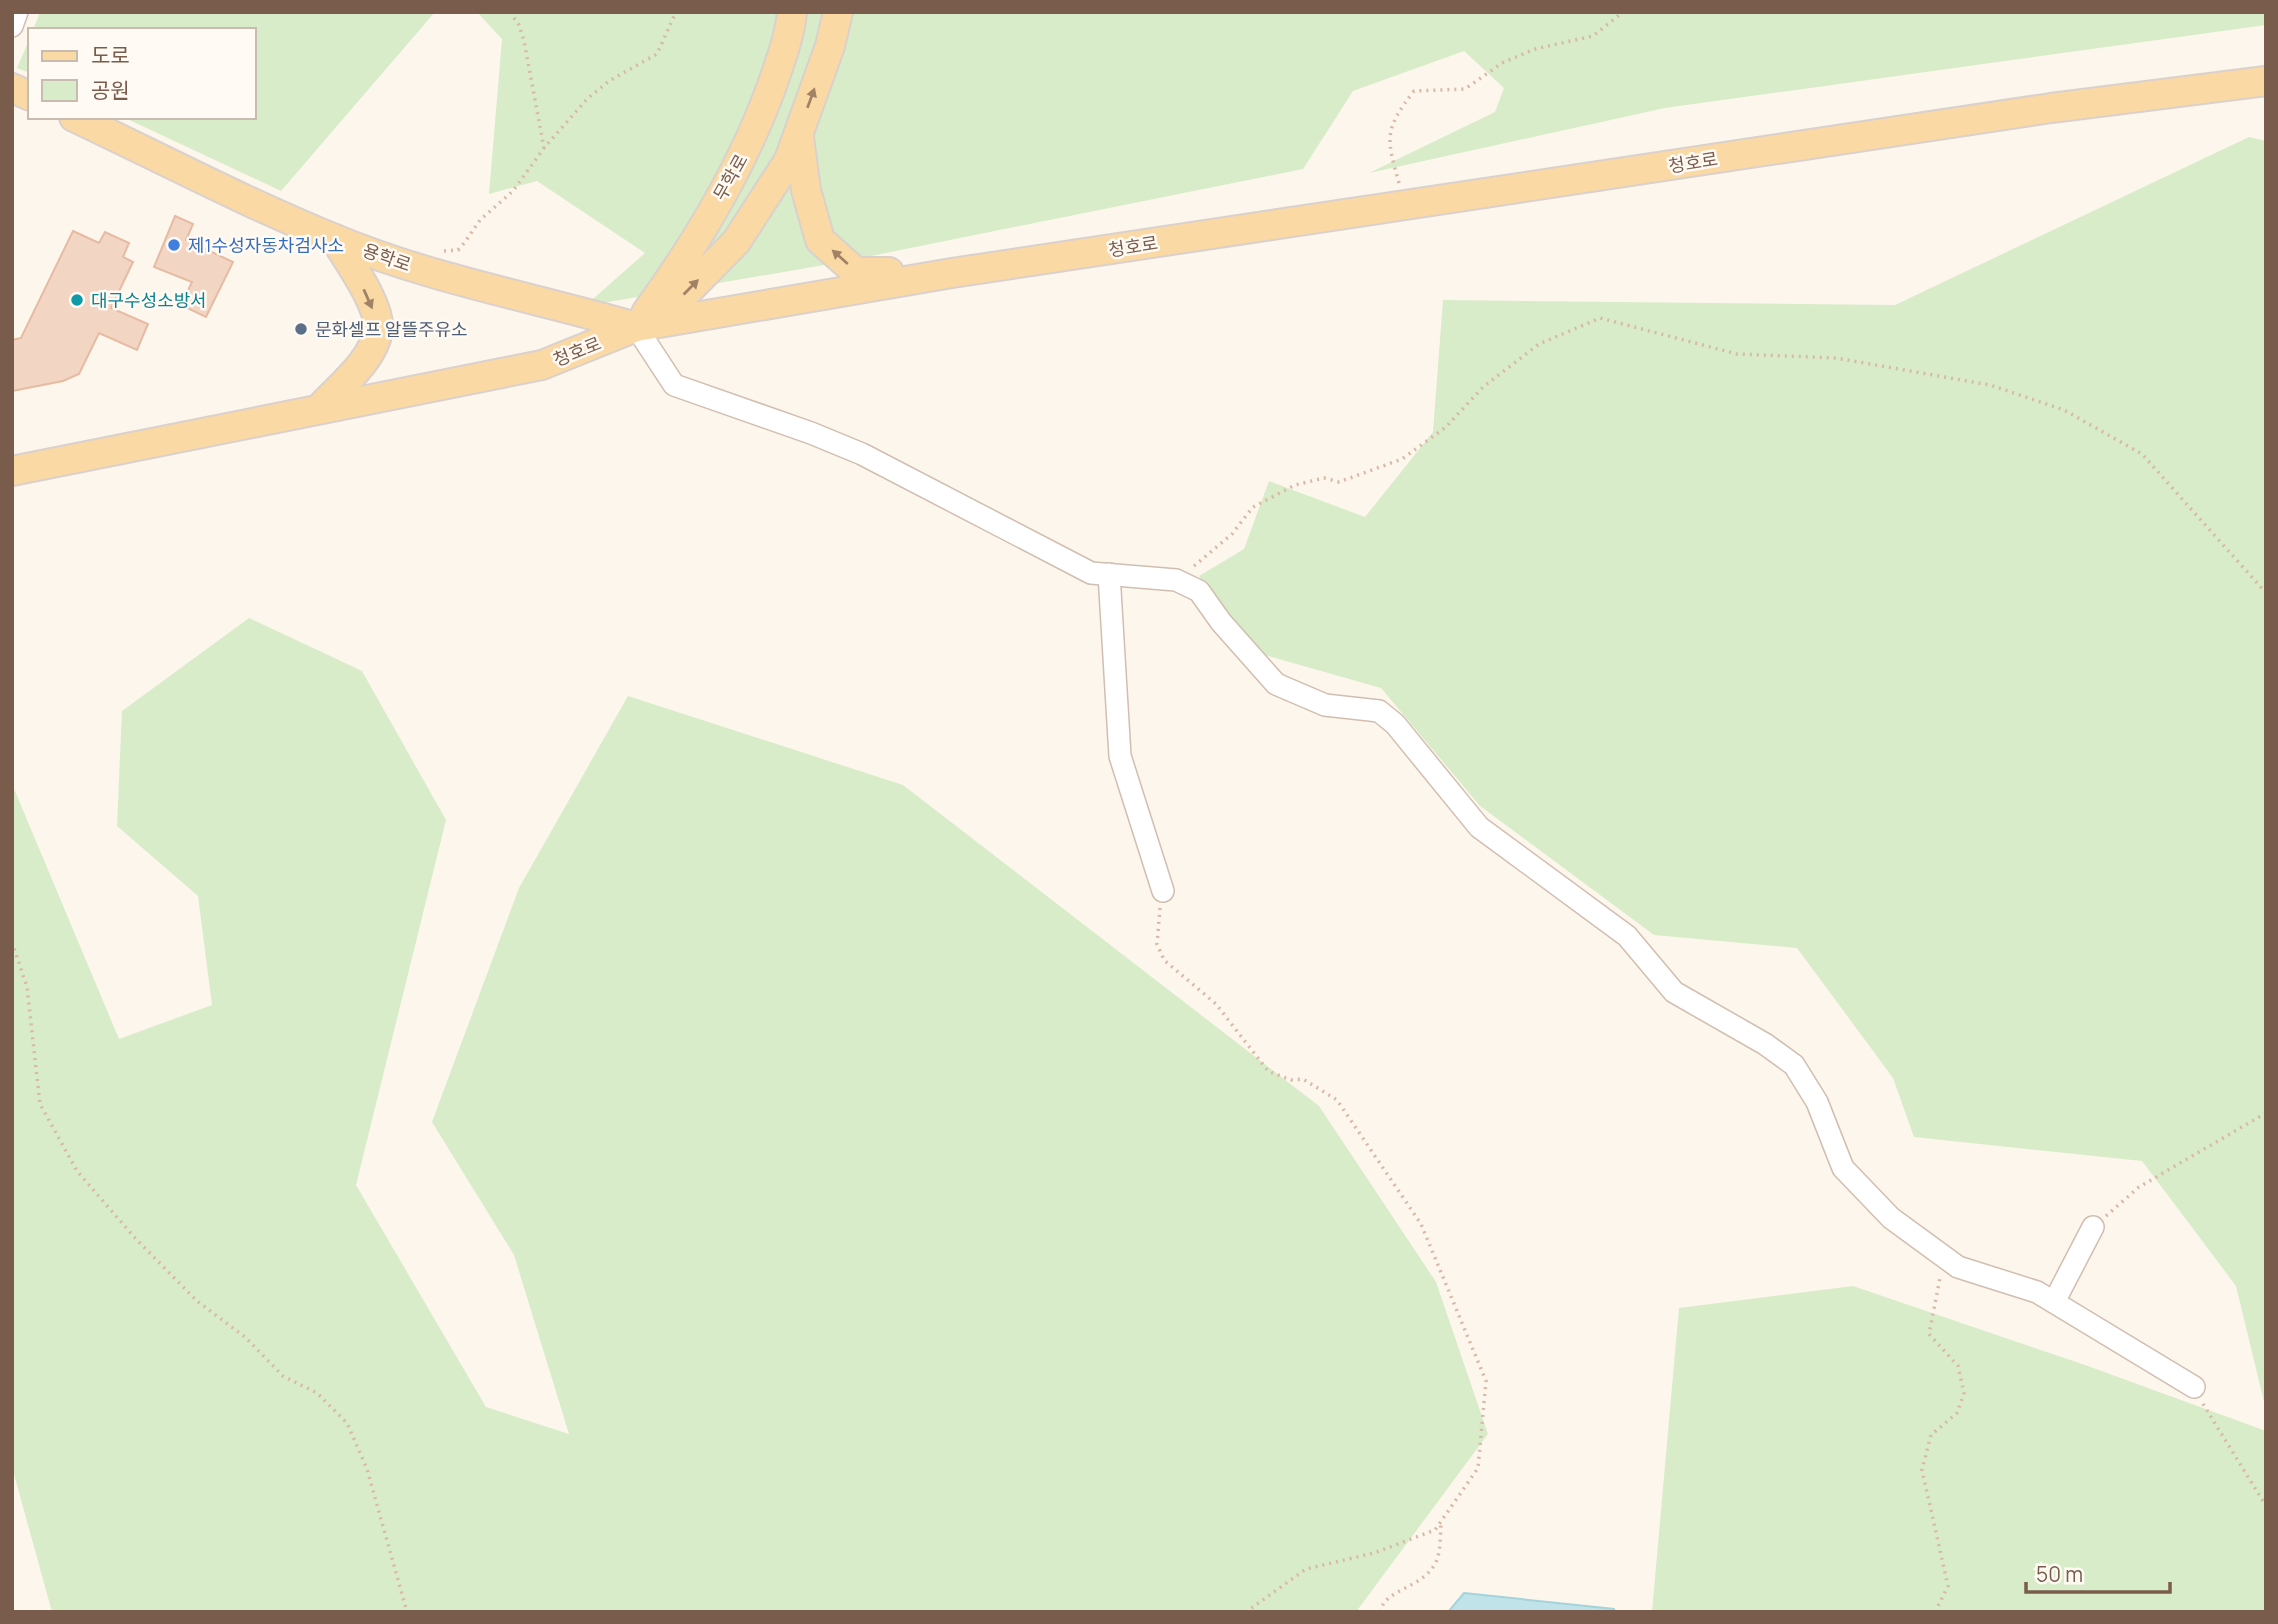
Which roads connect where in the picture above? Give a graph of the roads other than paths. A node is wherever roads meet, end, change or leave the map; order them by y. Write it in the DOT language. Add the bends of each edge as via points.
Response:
graph roads {
  1 [pos="17,12"];
  2 [pos="792,12"];
  3 [pos="838,12"];
  4 [pos="12,26"];
  5 [pos="2266,82"];
  6 [pos="12,88"];
  7 [pos="28,95"];
  8 [pos="78,119"];
  9 [pos="799,132"];
  10 [pos="335,239"];
  11 [pos="952,273"];
  12 [pos="636,327"];
  13 [pos="320,408"];
  14 [pos="12,471"];
  15 [pos="1109,574"];
  16 [pos="1163,891"];
  17 [pos="2093,1227"];
  18 [pos="2054,1303"];
  19 [pos="2194,1387"];
  1 -- 4 [label="street"];
  2 -- 12 [label="main road, 무학로" via="791,30 760,123 687,256"];
  9 -- 3 [label="main road, one-way"];
  5 -- 11 [label="main road, 청호로" via="2051,108"];
  6 -- 7 [label="main road"];
  8 -- 10 [label="main road, 용학로"];
  11 -- 9 [label="main road, one-way" via="856,272 820,240 806,190"];
  12 -- 9 [label="main road, one-way" via="670,309 736,242 789,160"];
  10 -- 12 [label="main road, 용학로" via="436,274"];
  10 -- 13 [label="main road, one-way" via="371,300 378,331 365,358"];
  11 -- 12 [label="main road, 청호로"];
  12 -- 13 [label="main road, 청호로" via="542,365"];
  12 -- 15 [label="street" via="674,385 862,454 1091,573"];
  13 -- 14 [label="main road, 청호로"];
  15 -- 16 [label="street" via="1120,755"];
  15 -- 18 [label="street" via="1176,580 1199,591 1276,684 1325,705 1379,711 1395,724 1479,827 1626,936 1674,992 1794,1065 1816,1102 1843,1168 1891,1218 1958,1267 2037,1292"];
  17 -- 18 [label="street"];
  18 -- 19 [label="street"];
}
